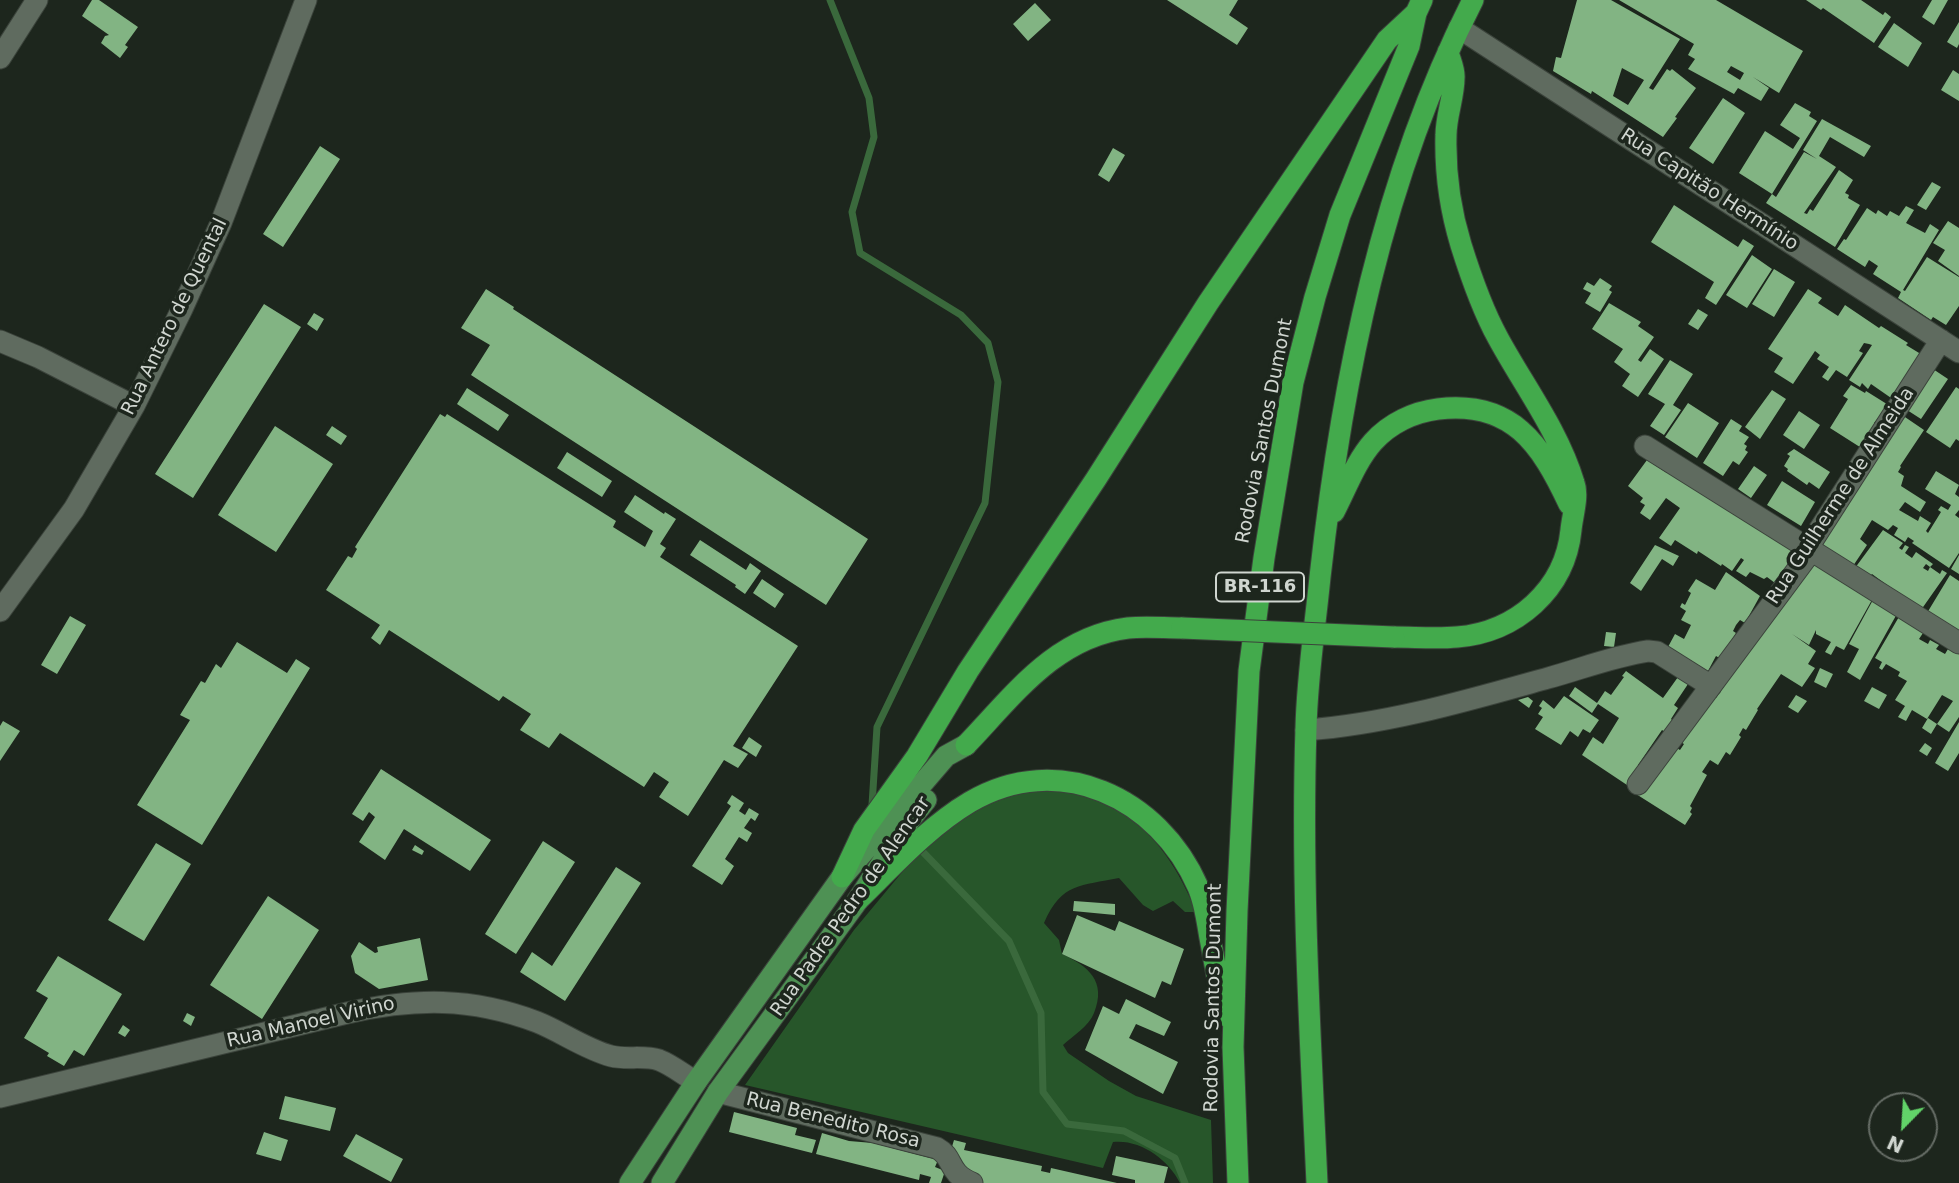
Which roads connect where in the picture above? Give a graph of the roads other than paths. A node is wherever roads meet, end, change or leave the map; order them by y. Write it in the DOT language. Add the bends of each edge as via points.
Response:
graph roads {
  1 [pos="37,0"];
  2 [pos="306,0"];
  3 [pos="1473,0"];
  4 [pos="1419,4"];
  5 [pos="1459,27"];
  6 [pos="1448,52"];
  7 [pos="0,58"];
  8 [pos="0,341"];
  9 [pos="1954,347"];
  10 [pos="134,406"];
  11 [pos="1646,446"];
  12 [pos="1573,512"];
  13 [pos="1325,528"];
  14 [pos="1807,549"];
  15 [pos="0,611"];
  16 [pos="1959,643"];
  17 [pos="1711,686"];
  18 [pos="1306,730"];
  19 [pos="966,745"];
  20 [pos="1638,784"];
  21 [pos="842,877"];
  22 [pos="858,900"];
  23 [pos="1233,1047"];
  24 [pos="696,1082"];
  25 [pos="718,1092"];
  26 [pos="0,1097"];
  27 [pos="630,1183"];
  28 [pos="662,1183"];
  29 [pos="972,1183"];
  30 [pos="1238,1183"];
  31 [pos="1317,1183"];
  1 -- 7 [label="street"];
  2 -- 10 [label="street, Rua Antero de Quental" via="221,223"];
  3 -- 5 [label="highway, BR-116"];
  4 -- 21 [label="highway" via="1387,40 1208,303 917,756 864,830"];
  4 -- 23 [label="highway, Rodovia Santos Dumont / BR-116" via="1409,46 1340,215 1293,382 1249,671"];
  5 -- 6 [label="highway, BR-116"];
  5 -- 9 [label="street, Rua Capitão Hermínio"];
  6 -- 12 [label="highway" via="1455,76 1446,132 1447,182 1456,228 1482,305 1560,447 1576,487"];
  6 -- 13 [label="highway, BR-116" via="1411,142 1371,279"];
  8 -- 10 [label="street"];
  9 -- 14 [label="street, Rua Guilherme de Almeida"];
  10 -- 15 [label="street, Rua Antero de Quental" via="74,509"];
  11 -- 14 [label="street"];
  12 -- 13 [label="highway" via="1544,455 1521,430 1474,407 1442,409 1405,418 1374,440"];
  12 -- 19 [label="highway, bridge" via="1559,573 1543,595 1526,612 1484,632 1458,637 1394,637 1182,628 1109,631 1062,650"];
  13 -- 18 [label="highway, BR-116"];
  14 -- 16 [label="street"];
  14 -- 17 [label="street, Rua Guilherme de Almeida" via="1806,558"];
  17 -- 18 [label="street" via="1657,652 1647,651 1405,715"];
  17 -- 20 [label="street, Rua Guilherme de Almeida"];
  18 -- 31 [label="highway, BR-116" via="1304,863"];
  19 -- 21 [label="main road, Rua Padre Pedro de Alencar" via="946,756"];
  19 -- 22 [label="main road, Rua Padre Pedro de Alencar"];
  21 -- 24 [label="main road, Rua Padre Pedro de Alencar"];
  22 -- 23 [label="highway" via="923,837 986,794 1042,780 1093,787 1138,810 1190,870 1204,908"];
  22 -- 25 [label="main road, Rua Padre Pedro de Alencar"];
  23 -- 30 [label="highway, Rodovia Santos Dumont / BR-116"];
  24 -- 26 [label="street, Rua Manoel Virino" via="657,1059 611,1056 498,1009 421,1001 385,1004"];
  24 -- 27 [label="main road, Rua Padre Pedro de Alencar"];
  25 -- 28 [label="main road, Rua Padre Pedro de Alencar"];
  25 -- 29 [label="street, Rua Benedito Rosa" via="937,1147 959,1177"];
}
